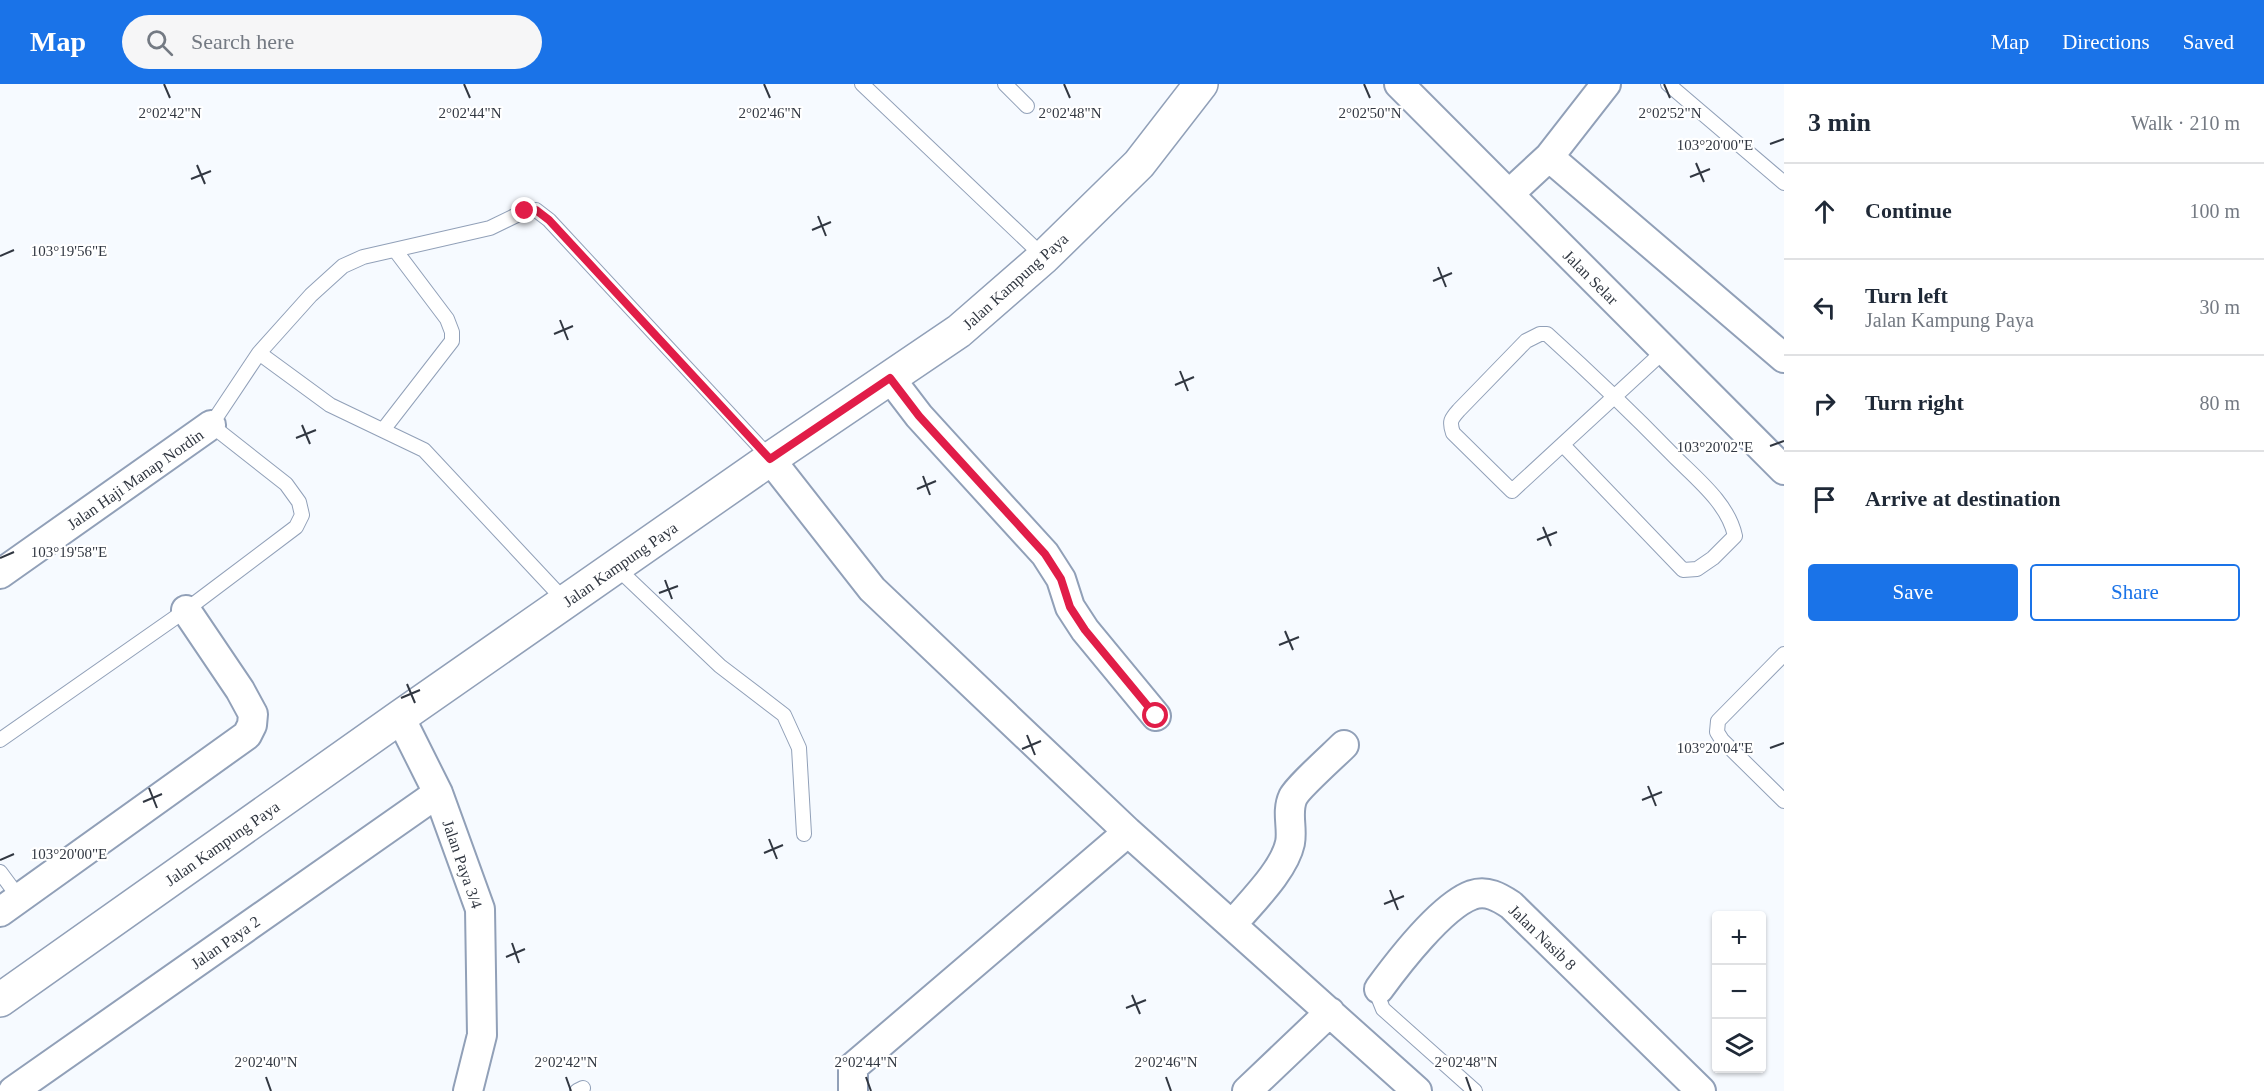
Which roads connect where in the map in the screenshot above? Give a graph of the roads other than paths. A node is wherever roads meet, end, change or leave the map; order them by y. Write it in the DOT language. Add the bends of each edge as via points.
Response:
graph roads {
  1 [pos="862,84"];
  2 [pos="1005,84"];
  3 [pos="1201,84"];
  4 [pos="1606,84"];
  5 [pos="1668,84"];
  6 [pos="1409,88"];
  7 [pos="1028,106"];
  8 [pos="1549,157"];
  9 [pos="1784,183"];
  10 [pos="1509,194"];
  11 [pos="395,250"];
  12 [pos="1044,257"];
  13 [pos="1665,350"];
  14 [pos="259,353"];
  15 [pos="1784,358"];
  16 [pos="890,378"];
  17 [pos="1616,396"];
  18 [pos="211,425"];
  19 [pos="383,430"];
  20 [pos="1563,445"];
  21 [pos="770,459"];
  22 [pos="1784,470"];
  23 [pos="616,567"];
  24 [pos="0,574"];
  25 [pos="566,602"];
  26 [pos="186,610"];
  27 [pos="1784,654"];
  28 [pos="1156,716"];
  29 [pos="400,717"];
  30 [pos="0,740"];
  31 [pos="1344,745"];
  32 [pos="438,793"];
  33 [pos="1784,801"];
  34 [pos="1128,832"];
  35 [pos="804,834"];
  36 [pos="0,872"];
  37 [pos="10,905"];
  38 [pos="1232,925"];
  39 [pos="1379,989"];
  40 [pos="0,1000"];
  41 [pos="1330,1012"];
  42 [pos="13,1091"];
  43 [pos="468,1091"];
  44 [pos="853,1091"];
  45 [pos="1247,1091"];
  46 [pos="1417,1091"];
  47 [pos="1475,1091"];
  48 [pos="1701,1091"];
  1 -- 12 [label="lane"];
  2 -- 7 [label="lane"];
  3 -- 12 [label="street, Jalan Kampung Paya" via="1139,165"];
  4 -- 8 [label="street"];
  5 -- 9 [label="lane"];
  6 -- 10 [label="street, Jalan Selar"];
  8 -- 10 [label="street"];
  8 -- 15 [label="street"];
  10 -- 13 [label="street, Jalan Selar"];
  11 -- 14 [label="lane" via="342,266 310,295"];
  11 -- 19 [label="lane" via="447,319 452,341"];
  11 -- 21 [label="lane" via="490,228 525,211 536,210"];
  12 -- 16 [label="street, Jalan Kampung Paya" via="958,331"];
  13 -- 17 [label="lane"];
  13 -- 22 [label="street, Jalan Selar"];
  14 -- 18 [label="lane"];
  14 -- 19 [label="lane" via="330,405"];
  16 -- 21 [label="street, Jalan Kampung Paya"];
  16 -- 28 [label="street" via="919,416 1045,554 1085,630"];
  17 -- 20 [label="lane"];
  17 -- 20 [label="lane" via="1547,334 1540,334 1526,341 1450,420 1453,433 1512,491"];
  17 -- 20 [label="lane" via="1715,498 1733,526 1735,536 1713,558 1697,569 1683,570"];
  18 -- 24 [label="street, Jalan Haji Manap Nordin"];
  18 -- 26 [label="lane" via="286,484 299,502 302,515 296,527"];
  19 -- 25 [label="lane" via="424,450"];
  21 -- 23 [label="street, Jalan Kampung Paya"];
  21 -- 34 [label="street" via="872,589"];
  23 -- 25 [label="street, Jalan Kampung Paya"];
  23 -- 35 [label="lane" via="720,666 784,716 799,748"];
  25 -- 29 [label="street, Jalan Kampung Paya"];
  26 -- 30 [label="lane"];
  26 -- 37 [label="street" via="253,714 248,735"];
  27 -- 33 [label="lane" via="1718,721 1717,732"];
  29 -- 32 [label="street, Jalan Paya 3/4"];
  29 -- 40 [label="street, Jalan Kampung Paya"];
  31 -- 38 [label="street" via="1293,796 1290,842 1285,857"];
  32 -- 42 [label="street, Jalan Paya 2"];
  32 -- 43 [label="street, Jalan Paya 3/4" via="480,909 482,1035"];
  34 -- 38 [label="street"];
  34 -- 44 [label="street" via="853,1067"];
  36 -- 37 [label="lane"];
  38 -- 41 [label="street"];
  39 -- 47 [label="lane" via="1383,1009"];
  39 -- 48 [label="street, Jalan Nasib 8" via="1448,910 1472,895 1493,894 1511,905"];
  41 -- 45 [label="street"];
  41 -- 46 [label="street"];
}
